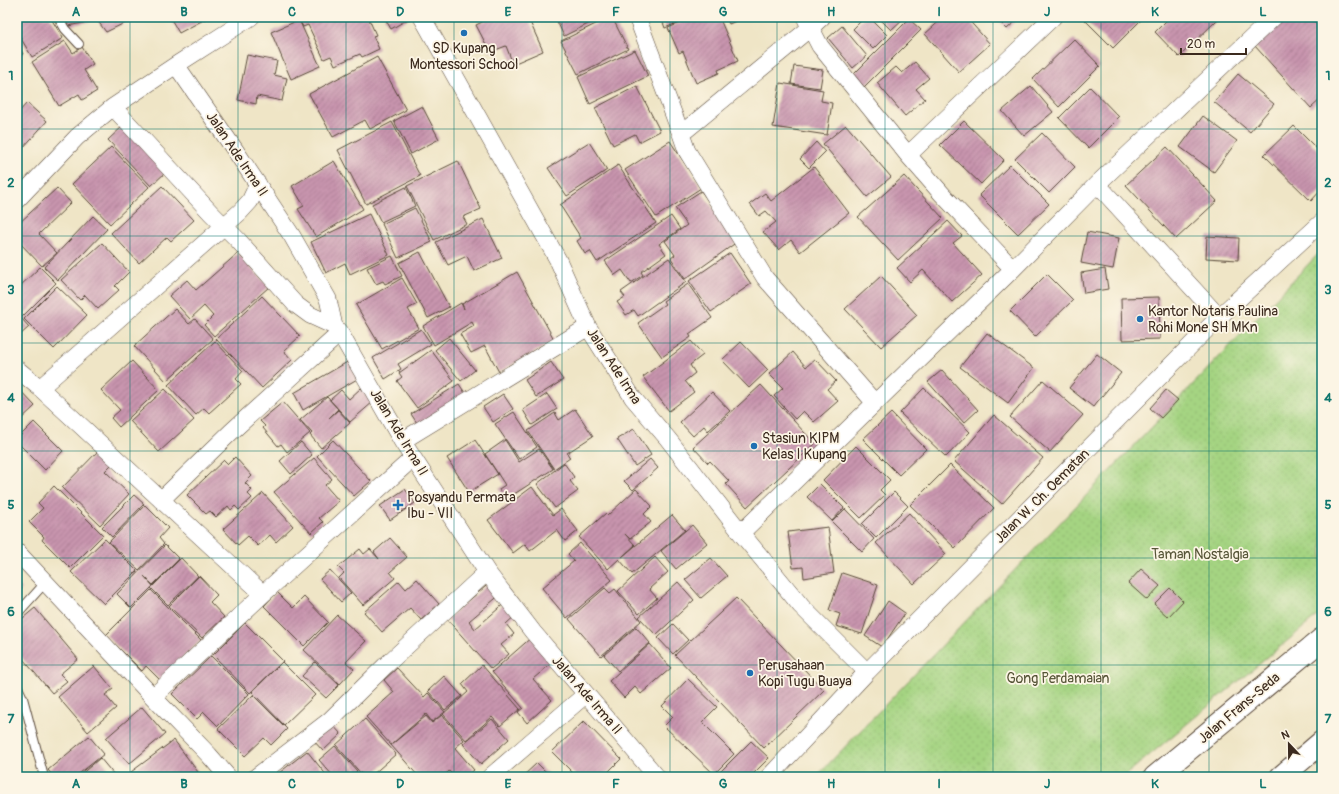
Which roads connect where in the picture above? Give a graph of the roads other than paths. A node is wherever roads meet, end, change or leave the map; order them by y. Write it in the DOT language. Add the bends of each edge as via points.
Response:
graph roads {
  1 [pos="58,17"];
  2 [pos="251,17"];
  3 [pos="422,17"];
  4 [pos="637,17"];
  5 [pos="1053,17"];
  6 [pos="1274,17"];
  7 [pos="812,21"];
  8 [pos="79,44"];
  9 [pos="176,65"];
  10 [pos="113,107"];
  11 [pos="681,134"];
  12 [pos="908,155"];
  13 [pos="258,184"];
  14 [pos="1097,184"];
  15 [pos="17,200"];
  16 [pos="1322,222"];
  17 [pos="223,226"];
  18 [pos="1013,269"];
  19 [pos="1219,317"];
  20 [pos="588,327"];
  21 [pos="337,329"];
  22 [pos="17,369"];
  23 [pos="40,388"];
  24 [pos="875,403"];
  25 [pos="402,442"];
  26 [pos="413,458"];
  27 [pos="161,500"];
  28 [pos="740,533"];
  29 [pos="17,552"];
  30 [pos="487,572"];
  31 [pos="45,583"];
  32 [pos="263,594"];
  33 [pos="17,614"];
  34 [pos="1322,639"];
  35 [pos="867,672"];
  36 [pos="17,685"];
  37 [pos="585,694"];
  38 [pos="153,697"];
  39 [pos="1322,742"];
  40 [pos="44,777"];
  41 [pos="228,777"];
  42 [pos="256,777"];
  43 [pos="490,777"];
  44 [pos="657,777"];
  45 [pos="769,777"];
  46 [pos="1155,777"];
  47 [pos="1281,777"];
  1 -- 8 [label="lane"];
  2 -- 9 [label="street"];
  3 -- 20 [label="street, Jalan Ade Irma" via="558,260"];
  4 -- 11 [label="street"];
  5 -- 12 [label="street"];
  6 -- 14 [label="street"];
  7 -- 11 [label="street"];
  7 -- 12 [label="street" via="820,46"];
  9 -- 10 [label="street"];
  9 -- 13 [label="street, Jalan Ade Irma II"];
  10 -- 15 [label="street" via="77,137"];
  10 -- 17 [label="street"];
  11 -- 24 [label="street" via="687,151 765,278"];
  12 -- 18 [label="street"];
  13 -- 17 [label="street" via="250,202"];
  13 -- 21 [label="street, Jalan Ade Irma II" via="292,236 328,299"];
  14 -- 18 [label="street"];
  14 -- 19 [label="street"];
  16 -- 19 [label="street, Jalan W. Ch. Oematan"];
  17 -- 21 [label="street" via="295,304"];
  17 -- 23 [label="street"];
  18 -- 24 [label="street"];
  19 -- 35 [label="street, Jalan W. Ch. Oematan"];
  20 -- 25 [label="street"];
  20 -- 28 [label="street, Jalan Ade Irma" via="633,398"];
  21 -- 25 [label="street, Jalan Ade Irma II"];
  21 -- 27 [label="street"];
  22 -- 23 [label="street"];
  23 -- 27 [label="street"];
  24 -- 28 [label="street"];
  25 -- 26 [label="street, Jalan Ade Irma II"];
  26 -- 30 [label="street, Jalan Ade Irma II"];
  26 -- 32 [label="street"];
  27 -- 32 [label="street"];
  28 -- 35 [label="street, Jalan Ade Irma" via="801,606"];
  29 -- 31 [label="street"];
  30 -- 37 [label="street, Jalan Ade Irma II"];
  30 -- 42 [label="street" via="329,721"];
  31 -- 33 [label="lane"];
  31 -- 38 [label="street"];
  32 -- 38 [label="street"];
  34 -- 46 [label="main road, Jalan Frans-Seda"];
  35 -- 45 [label="street, Jalan W. Ch. Oematan"];
  36 -- 40 [label="lane" via="23,698"];
  37 -- 43 [label="street"];
  37 -- 44 [label="street, Jalan Ade Irma II"];
  38 -- 41 [label="street"];
  39 -- 47 [label="main road"];
}
